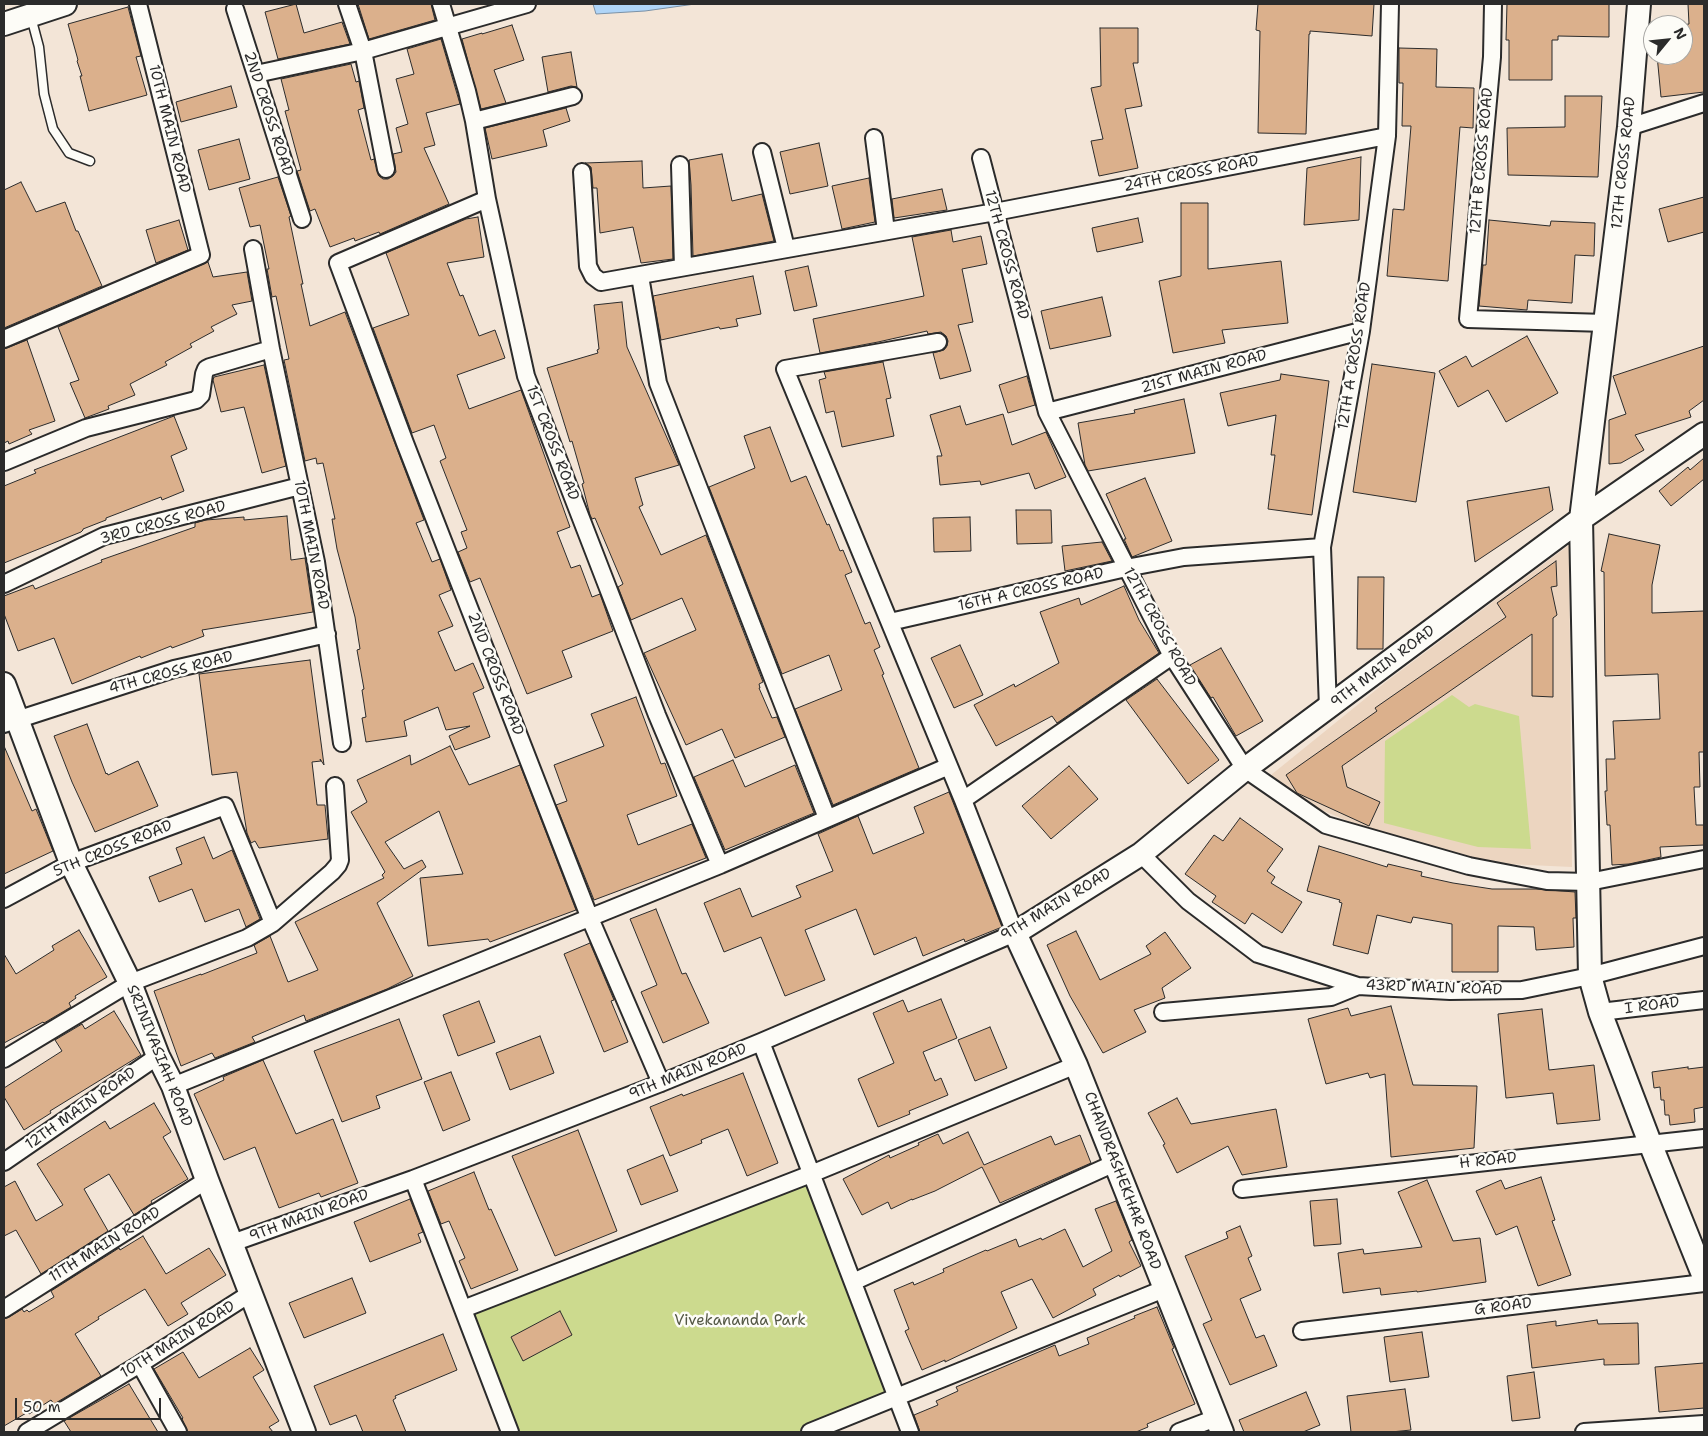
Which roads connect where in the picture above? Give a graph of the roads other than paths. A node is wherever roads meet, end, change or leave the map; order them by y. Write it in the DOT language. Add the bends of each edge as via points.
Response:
graph roads {
  1 [pos="65,4"];
  2 [pos="138,4"];
  3 [pos="347,4"];
  4 [pos="441,4"];
  5 [pos="527,4"];
  6 [pos="1390,4"];
  7 [pos="1493,4"];
  8 [pos="1639,4"];
  9 [pos="235,9"];
  10 [pos="30,15"];
  11 [pos="4,24"];
  12 [pos="447,26"];
  13 [pos="363,51"];
  14 [pos="256,74"];
  15 [pos="573,96"];
  16 [pos="1704,103"];
  17 [pos="474,121"];
  18 [pos="1629,126"];
  19 [pos="1387,136"];
  20 [pos="874,138"];
  21 [pos="762,152"];
  22 [pos="981,158"];
  23 [pos="90,162"];
  24 [pos="680,166"];
  25 [pos="386,169"];
  26 [pos="582,172"];
  27 [pos="487,199"];
  28 [pos="995,212"];
  29 [pos="302,219"];
  30 [pos="886,231"];
  31 [pos="786,248"];
  32 [pos="253,249"];
  33 [pos="683,267"];
  34 [pos="640,276"];
  35 [pos="1606,323"];
  36 [pos="1361,331"];
  37 [pos="4,339"];
  38 [pos="938,342"];
  39 [pos="271,349"];
  40 [pos="1047,412"];
  41 [pos="1704,434"];
  42 [pos="4,462"];
  43 [pos="300,486"];
  44 [pos="1581,520"];
  45 [pos="1322,546"];
  46 [pos="1126,568"];
  47 [pos="4,584"];
  48 [pos="890,622"];
  49 [pos="327,634"];
  50 [pos="1172,656"];
  51 [pos="4,684"];
  52 [pos="1328,708"];
  53 [pos="10,722"];
  54 [pos="342,743"];
  55 [pos="949,766"];
  56 [pos="1245,770"];
  57 [pos="335,786"];
  58 [pos="963,800"];
  59 [pos="827,818"];
  60 [pos="1141,854"];
  61 [pos="1704,859"];
  62 [pos="71,863"];
  63 [pos="720,865"];
  64 [pos="1589,882"];
  65 [pos="4,899"];
  66 [pos="589,916"];
  67 [pos="273,923"];
  68 [pos="1015,933"];
  69 [pos="1704,946"];
  70 [pos="1590,976"];
  71 [pos="130,983"];
  72 [pos="1358,986"];
  73 [pos="1704,1000"];
  74 [pos="1163,1012"];
  75 [pos="1600,1012"];
  76 [pos="761,1042"];
  77 [pos="158,1056"];
  78 [pos="4,1059"];
  79 [pos="1076,1065"];
  80 [pos="661,1083"];
  81 [pos="173,1086"];
  82 [pos="1704,1138"];
  83 [pos="1650,1143"];
  84 [pos="4,1162"];
  85 [pos="1115,1163"];
  86 [pos="811,1174"];
  87 [pos="413,1179"];
  88 [pos="207,1180"];
  89 [pos="1242,1189"];
  90 [pos="232,1243"];
  91 [pos="1704,1277"];
  92 [pos="852,1282"];
  93 [pos="1704,1283"];
  94 [pos="1164,1289"];
  95 [pos="251,1293"];
  96 [pos="4,1309"];
  97 [pos="463,1309"];
  98 [pos="1302,1331"];
  99 [pos="140,1364"];
  100 [pos="897,1397"];
  101 [pos="1704,1424"];
  102 [pos="1219,1425"];
  103 [pos="37,1430"];
  104 [pos="178,1432"];
  105 [pos="304,1432"];
  106 [pos="510,1432"];
  107 [pos="810,1432"];
  108 [pos="910,1432"];
  109 [pos="1179,1432"];
  110 [pos="1584,1432"];
  1 -- 10 [label="street"];
  2 -- 37 [label="street, 10TH MAIN ROAD" via="201,255"];
  3 -- 13 [label="street"];
  4 -- 12 [label="street, 1ST CROSS ROAD"];
  5 -- 12 [label="street"];
  6 -- 19 [label="street, 12TH A CROSS ROAD"];
  7 -- 35 [label="street, 12TH B CROSS ROAD" via="1492,57 1468,319"];
  8 -- 18 [label="street, 12TH CROSS ROAD"];
  9 -- 14 [label="street, 2ND CROSS ROAD"];
  10 -- 11 [label="street"];
  10 -- 23 [label="lane" via="53,129 70,153"];
  12 -- 13 [label="street"];
  12 -- 17 [label="street, 1ST CROSS ROAD"];
  13 -- 14 [label="street"];
  13 -- 25 [label="street"];
  14 -- 29 [label="street, 2ND CROSS ROAD"];
  15 -- 17 [label="street"];
  16 -- 18 [label="street"];
  17 -- 27 [label="street, 1ST CROSS ROAD"];
  18 -- 35 [label="street, 12TH CROSS ROAD"];
  19 -- 28 [label="street, 24TH CROSS ROAD"];
  19 -- 36 [label="street, 12TH A CROSS ROAD"];
  20 -- 30 [label="street"];
  21 -- 31 [label="street"];
  22 -- 28 [label="street, 12TH CROSS ROAD"];
  24 -- 33 [label="street"];
  26 -- 34 [label="street, 24TH CROSS ROAD" via="588,266 592,276 601,282"];
  27 -- 63 [label="street, 1ST CROSS ROAD" via="526,376 657,716"];
  27 -- 66 [label="street, 2ND CROSS ROAD" via="338,263"];
  28 -- 30 [label="street, 24TH CROSS ROAD"];
  28 -- 40 [label="street, 12TH CROSS ROAD"];
  30 -- 31 [label="street, 24TH CROSS ROAD"];
  31 -- 33 [label="street, 24TH CROSS ROAD"];
  32 -- 39 [label="street, 10TH MAIN ROAD"];
  33 -- 34 [label="street, 24TH CROSS ROAD"];
  34 -- 59 [label="street" via="658,384"];
  35 -- 44 [label="street, 12TH CROSS ROAD"];
  36 -- 40 [label="street, 21ST MAIN ROAD"];
  36 -- 45 [label="street, 12TH A CROSS ROAD"];
  38 -- 48 [label="street" via="785,370"];
  39 -- 42 [label="street" via="210,367 204,374 201,395 196,400 86,428"];
  39 -- 43 [label="street, 10TH MAIN ROAD"];
  40 -- 46 [label="street, 12TH CROSS ROAD"];
  41 -- 44 [label="street, 9TH MAIN ROAD"];
  43 -- 47 [label="street, 3RD CROSS ROAD" via="104,536"];
  43 -- 49 [label="street, 10TH MAIN ROAD"];
  44 -- 52 [label="street, 9TH MAIN ROAD"];
  44 -- 64 [label="street, 12TH CROSS ROAD"];
  45 -- 46 [label="street, 16TH A CROSS ROAD" via="1184,557"];
  45 -- 52 [label="street, 12TH A CROSS ROAD"];
  46 -- 48 [label="street, 16TH A CROSS ROAD"];
  46 -- 50 [label="street, 12TH CROSS ROAD"];
  48 -- 55 [label="street"];
  49 -- 53 [label="street, 4TH CROSS ROAD" via="174,669"];
  49 -- 54 [label="street, 10TH MAIN ROAD"];
  50 -- 56 [label="street, 12TH CROSS ROAD"];
  50 -- 58 [label="street"];
  51 -- 53 [label="street, SRINIVASIAH ROAD"];
  52 -- 56 [label="street, 9TH MAIN ROAD"];
  53 -- 62 [label="street, SRINIVASIAH ROAD"];
  55 -- 58 [label="street"];
  55 -- 59 [label="street"];
  56 -- 60 [label="street, 9TH MAIN ROAD"];
  56 -- 64 [label="street, 12TH CROSS ROAD" via="1326,825 1469,866 1547,881"];
  57 -- 67 [label="street" via="338,865"];
  58 -- 68 [label="street"];
  59 -- 63 [label="street"];
  60 -- 68 [label="street, 9TH MAIN ROAD"];
  60 -- 72 [label="street, 43RD MAIN ROAD" via="1188,901 1258,954"];
  61 -- 64 [label="street, 12TH CROSS ROAD"];
  62 -- 65 [label="street, 5TH CROSS ROAD"];
  62 -- 67 [label="street, 5TH CROSS ROAD" via="225,806"];
  62 -- 71 [label="street, SRINIVASIAH ROAD"];
  63 -- 66 [label="street"];
  64 -- 70 [label="street, 12TH CROSS ROAD"];
  66 -- 80 [label="street, 2ND CROSS ROAD"];
  66 -- 81 [label="street"];
  67 -- 71 [label="street" via="247,938"];
  68 -- 76 [label="street, 9TH MAIN ROAD"];
  68 -- 79 [label="street, CHANDRASHEKHAR ROAD"];
  69 -- 70 [label="street, 43RD MAIN ROAD"];
  70 -- 72 [label="street, 43RD MAIN ROAD" via="1522,990 1450,991"];
  70 -- 75 [label="street, 12TH CROSS ROAD"];
  71 -- 77 [label="street, SRINIVASIAH ROAD"];
  71 -- 78 [label="street"];
  72 -- 74 [label="street" via="1331,997"];
  73 -- 75 [label="street, I ROAD"];
  75 -- 83 [label="street, 12TH CROSS ROAD"];
  76 -- 80 [label="street, 9TH MAIN ROAD"];
  76 -- 86 [label="street"];
  77 -- 81 [label="street, SRINIVASIAH ROAD"];
  77 -- 84 [label="street, 12TH MAIN ROAD"];
  79 -- 85 [label="street, CHANDRASHEKHAR ROAD"];
  79 -- 86 [label="street"];
  80 -- 87 [label="street, 9TH MAIN ROAD"];
  81 -- 88 [label="street, SRINIVASIAH ROAD"];
  82 -- 83 [label="street, H ROAD"];
  83 -- 89 [label="street, H ROAD"];
  83 -- 91 [label="street, 12TH CROSS ROAD"];
  85 -- 92 [label="street"];
  85 -- 94 [label="street, CHANDRASHEKHAR ROAD"];
  86 -- 92 [label="street"];
  86 -- 97 [label="street"];
  87 -- 90 [label="street, 9TH MAIN ROAD"];
  87 -- 97 [label="street"];
  88 -- 90 [label="street, SRINIVASIAH ROAD"];
  88 -- 96 [label="street, 11TH MAIN ROAD"];
  90 -- 95 [label="street, SRINIVASIAH ROAD"];
  92 -- 100 [label="street"];
  93 -- 98 [label="street, G ROAD"];
  94 -- 100 [label="street"];
  94 -- 102 [label="street, CHANDRASHEKHAR ROAD"];
  95 -- 99 [label="street, 10TH MAIN ROAD"];
  95 -- 105 [label="street, SRINIVASIAH ROAD"];
  97 -- 106 [label="street"];
  99 -- 103 [label="street, 10TH MAIN ROAD"];
  99 -- 104 [label="street"];
  100 -- 107 [label="street"];
  100 -- 108 [label="street"];
  101 -- 110 [label="street"];
  102 -- 109 [label="street"];
}
